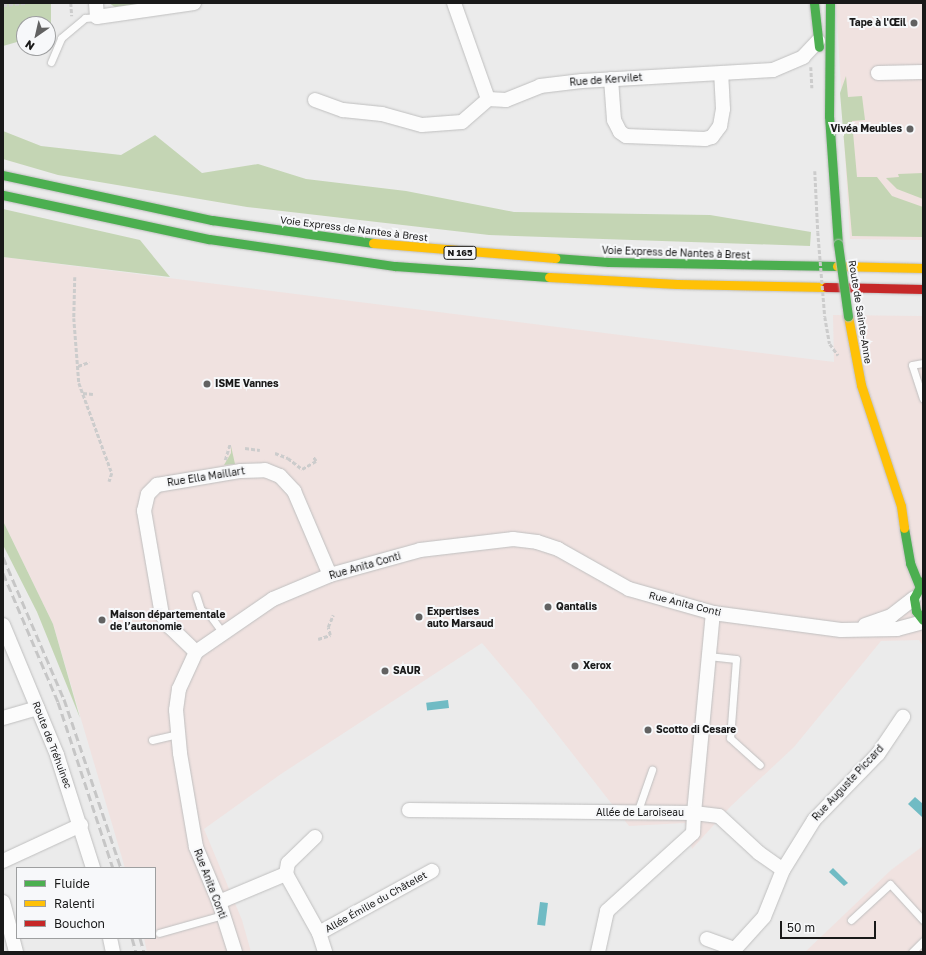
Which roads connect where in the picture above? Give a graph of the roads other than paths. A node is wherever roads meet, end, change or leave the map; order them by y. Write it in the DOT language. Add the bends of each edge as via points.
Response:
graph roads {
  1 [pos="96,3"];
  2 [pos="194,3"];
  3 [pos="454,3"];
  4 [pos="814,3"];
  5 [pos="830,3"];
  6 [pos="838,3"];
  7 [pos="97,17"];
  8 [pos="830,19"];
  9 [pos="818,41"];
  10 [pos="51,62"];
  11 [pos="923,72"];
  12 [pos="878,73"];
  13 [pos="720,74"];
  14 [pos="611,79"];
  15 [pos="488,99"];
  16 [pos="316,100"];
  17 [pos="829,116"];
  18 [pos="3,175"];
  19 [pos="3,195"];
  20 [pos="923,268"];
  21 [pos="923,289"];
  22 [pos="923,363"];
  23 [pos="923,398"];
  24 [pos="901,506"];
  25 [pos="916,534"];
  26 [pos="330,575"];
  27 [pos="918,588"];
  28 [pos="196,595"];
  29 [pos="713,613"];
  30 [pos="923,621"];
  31 [pos="3,625"];
  32 [pos="851,630"];
  33 [pos="222,632"];
  34 [pos="196,652"];
  35 [pos="708,656"];
  36 [pos="38,708"];
  37 [pos="3,718"];
  38 [pos="903,718"];
  39 [pos="178,734"];
  40 [pos="152,740"];
  41 [pos="760,764"];
  42 [pos="652,770"];
  43 [pos="409,810"];
  44 [pos="694,813"];
  45 [pos="637,814"];
  46 [pos="81,825"];
  47 [pos="315,837"];
  48 [pos="3,861"];
  49 [pos="93,867"];
  50 [pos="782,870"];
  51 [pos="432,871"];
  52 [pos="286,874"];
  53 [pos="3,902"];
  54 [pos="221,908"];
  55 [pos="851,920"];
  56 [pos="923,920"];
  57 [pos="159,933"];
  58 [pos="319,933"];
  59 [pos="110,939"];
  60 [pos="706,939"];
  61 [pos="923,941"];
  62 [pos="16,952"];
  63 [pos="113,952"];
  64 [pos="234,952"];
  65 [pos="325,952"];
  66 [pos="598,952"];
  67 [pos="912,952"];
  1 -- 7 [label="street"];
  2 -- 7 [label="street"];
  3 -- 15 [label="street"];
  4 -- 9 [label="main road, Route de Sainte-Anne"];
  5 -- 8 [label="main road, Route de Sainte-Anne"];
  6 -- 8 [label="street"];
  7 -- 10 [label="lane" via="85,18 61,38"];
  8 -- 17 [label="main road, Route de Sainte-Anne"];
  9 -- 13 [label="street, Rue de Kervilet" via="803,57 773,70"];
  9 -- 17 [label="main road, Route de Sainte-Anne"];
  11 -- 12 [label="street"];
  13 -- 14 [label="street, Rue de Kervilet"];
  13 -- 14 [label="street" via="723,109 720,126 712,137 705,139 626,136 620,132 614,120"];
  14 -- 15 [label="street, Rue de Kervilet" via="540,86 506,100"];
  15 -- 16 [label="street" via="462,122 422,125 382,114 343,110"];
  17 -- 24 [label="main road, Route de Sainte-Anne, bridge" via="838,244 848,316 861,385"];
  18 -- 20 [label="main road, Voie Express de Nantes à Brest / N 165" via="212,220 328,238 430,250 609,262"];
  19 -- 21 [label="main road, N 165" via="209,239 396,266 504,275 677,284"];
  22 -- 23 [label="lane" via="912,365"];
  24 -- 25 [label="main road, Route de Sainte-Anne"];
  24 -- 27 [label="main road, Route de Sainte-Anne" via="910,563"];
  26 -- 29 [label="street, Rue Anita Conti" via="420,550 514,539 537,542 558,549 629,589"];
  26 -- 33 [label="street, Rue Anita Conti" via="273,599"];
  26 -- 34 [label="street, Rue Ella Maillart" via="294,491 280,476 265,470 242,470 157,485 148,494 144,511 162,615 170,627"];
  27 -- 30 [label="main road, Route de Sainte-Anne" via="916,611"];
  27 -- 32 [label="street, Rue Anita Conti" via="891,616"];
  28 -- 33 [label="lane" via="201,610 210,614"];
  29 -- 32 [label="street, Rue Anita Conti"];
  29 -- 35 [label="street, Allée de Laroiseau"];
  30 -- 32 [label="street, Rue Anita Conti" via="897,629"];
  31 -- 36 [label="street, Route de Tréhuinec"];
  33 -- 34 [label="street, Rue Anita Conti"];
  34 -- 39 [label="street, Rue Anita Conti" via="179,689 176,710"];
  35 -- 41 [label="lane" via="736,659 730,738"];
  35 -- 44 [label="street, Allée de Laroiseau"];
  36 -- 37 [label="street"];
  36 -- 46 [label="street, Route de Tréhuinec"];
  38 -- 50 [label="street, Rue Auguste Piccard" via="878,754 814,820"];
  39 -- 40 [label="lane"];
  39 -- 54 [label="street, Rue Anita Conti" via="196,847"];
  42 -- 45 [label="lane"];
  43 -- 45 [label="street, Allée de Laroiseau"];
  44 -- 45 [label="street, Allée de Laroiseau"];
  44 -- 50 [label="street" via="719,816 759,853"];
  44 -- 66 [label="street" via="693,833 607,911"];
  46 -- 48 [label="street"];
  46 -- 49 [label="street, Route de Tréhuinec"];
  47 -- 52 [label="street" via="288,863"];
  50 -- 60 [label="street, Rue Auguste Piccard" via="764,917 735,948"];
  51 -- 58 [label="street, Allée Émilie du Châtelet"];
  52 -- 54 [label="street"];
  52 -- 58 [label="street"];
  53 -- 62 [label="street"];
  54 -- 57 [label="lane"];
  54 -- 64 [label="street, Rue Anita Conti"];
  55 -- 56 [label="lane" via="890,884"];
  58 -- 65 [label="street"];
  59 -- 63 [label="street"];
  61 -- 67 [label="lane"];
}
